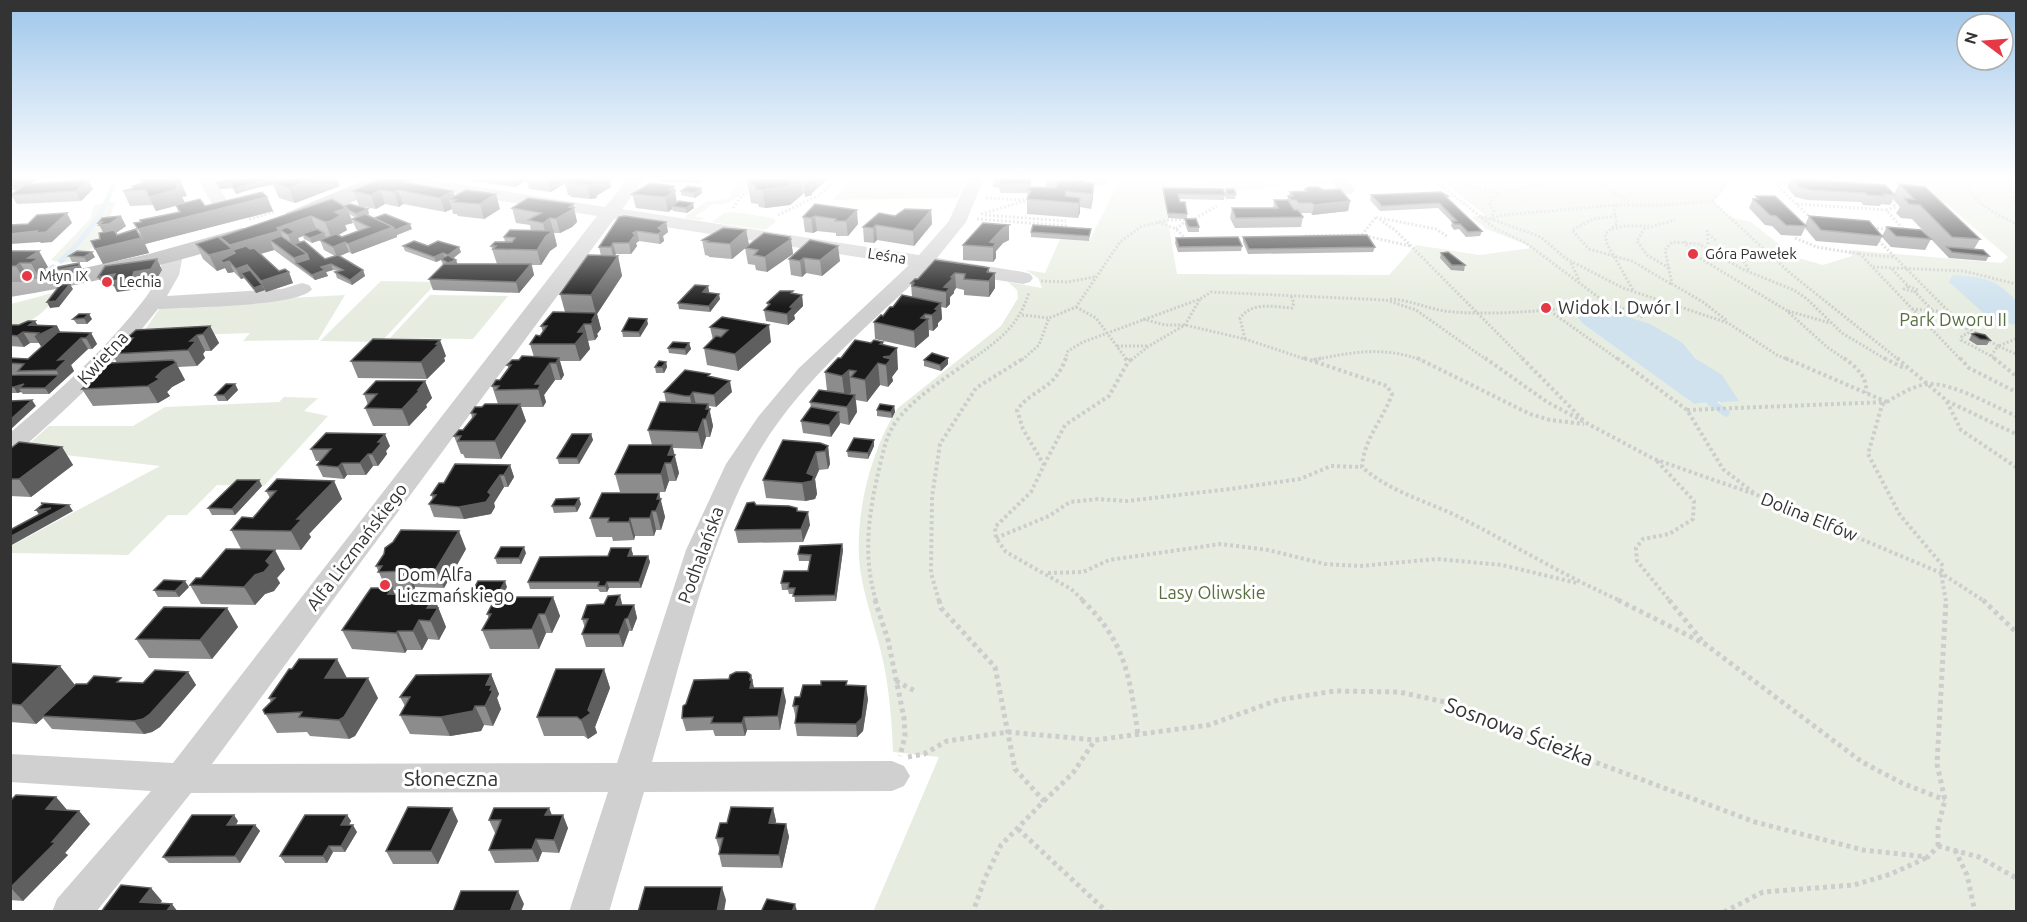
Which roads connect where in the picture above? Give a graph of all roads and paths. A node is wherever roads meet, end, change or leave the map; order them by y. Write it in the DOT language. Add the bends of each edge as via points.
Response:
graph roads {
  1 [pos="257,221"];
  2 [pos="603,221"];
  3 [pos="667,221"];
  4 [pos="956,221"];
  5 [pos="1000,221"];
  6 [pos="1167,221"];
  7 [pos="1185,221"];
  8 [pos="1373,221"];
  9 [pos="1382,221"];
  10 [pos="1396,221"];
  11 [pos="1485,221"];
  12 [pos="1497,221"];
  13 [pos="1588,221"];
  14 [pos="1617,221"];
  15 [pos="1671,221"];
  16 [pos="1734,221"];
  17 [pos="1897,221"];
  18 [pos="1157,222"];
  19 [pos="249,223"];
  20 [pos="1068,226"];
  21 [pos="1654,226"];
  22 [pos="1176,229"];
  23 [pos="1611,229"];
  24 [pos="1362,235"];
  25 [pos="1303,236"];
  26 [pos="1448,237"];
  27 [pos="1795,238"];
  28 [pos="1175,239"];
  29 [pos="1684,241"];
  30 [pos="1717,241"];
  31 [pos="1411,246"];
  32 [pos="1708,246"];
  33 [pos="1860,254"];
  34 [pos="173,255"];
  35 [pos="1615,256"];
  36 [pos="929,257"];
  37 [pos="1893,257"];
  38 [pos="1570,261"];
  39 [pos="1744,261"];
  40 [pos="1872,267"];
  41 [pos="1670,268"];
  42 [pos="1891,268"];
  43 [pos="1906,269"];
  44 [pos="1749,271"];
  45 [pos="1095,277"];
  46 [pos="1030,279"];
  47 [pos="1580,281"];
  48 [pos="1672,284"];
  49 [pos="2016,284"];
  50 [pos="1906,287"];
  51 [pos="1892,288"];
  52 [pos="10,289"];
  53 [pos="302,290"];
  54 [pos="1927,290"];
  55 [pos="1634,291"];
  56 [pos="1916,291"];
  57 [pos="1291,296"];
  58 [pos="1200,299"];
  59 [pos="1386,300"];
  60 [pos="151,303"];
  61 [pos="1612,305"];
  62 [pos="1076,307"];
  63 [pos="1578,307"];
  64 [pos="1547,309"];
  65 [pos="1912,309"];
  66 [pos="1786,310"];
  67 [pos="1933,311"];
  68 [pos="1949,312"];
  69 [pos="1477,313"];
  70 [pos="1022,315"];
  71 [pos="1643,317"];
  72 [pos="1049,318"];
  73 [pos="1598,318"];
  74 [pos="1143,319"];
  75 [pos="1728,323"];
  76 [pos="1831,323"];
  77 [pos="1185,325"];
  78 [pos="1966,328"];
  79 [pos="1106,333"];
  80 [pos="1245,339"];
  81 [pos="2016,339"];
  82 [pos="1116,346"];
  83 [pos="1149,346"];
  84 [pos="1998,346"];
  85 [pos="2016,354"];
  86 [pos="1991,356"];
  87 [pos="1311,361"];
  88 [pos="1128,362"];
  89 [pos="1912,372"];
  90 [pos="2016,376"];
  91 [pos="1929,384"];
  92 [pos="2016,392"];
  93 [pos="1866,393"];
  94 [pos="1946,400"];
  95 [pos="1887,402"];
  96 [pos="1687,410"];
  97 [pos="2016,416"];
  98 [pos="1588,424"];
  99 [pos="2016,434"];
  100 [pos="10,446"];
  101 [pos="1654,459"];
  102 [pos="1044,465"];
  103 [pos="1362,467"];
  104 [pos="2016,467"];
  105 [pos="1757,495"];
  106 [pos="996,538"];
  107 [pos="1046,573"];
  108 [pos="1941,573"];
  109 [pos="1587,586"];
  110 [pos="2016,632"];
  111 [pos="1706,644"];
  112 [pos="895,681"];
  113 [pos="915,691"];
  114 [pos="1008,732"];
  115 [pos="1138,735"];
  116 [pos="1095,740"];
  117 [pos="10,768"];
  118 [pos="895,768"];
  119 [pos="182,778"];
  120 [pos="628,778"];
  121 [pos="1945,800"];
  122 [pos="1044,801"];
  123 [pos="1018,829"];
  124 [pos="1938,846"];
  125 [pos="1954,849"];
  126 [pos="1928,857"];
  127 [pos="2016,878"];
  128 [pos="71,912"];
  129 [pos="588,912"];
  130 [pos="973,912"];
  131 [pos="1107,912"];
  132 [pos="1724,912"];
  133 [pos="1975,912"];
  1 -- 19 [label="main road"];
  2 -- 119 [label="street, Alfa Liczmańskiego"];
  3 -- 36 [label="street, Leśna"];
  4 -- 36 [label="street, Podhalańska"];
  5 -- 20 [label="path"];
  6 -- 18 [label="path"];
  7 -- 22 [label="path"];
  8 -- 24 [label="path"];
  9 -- 31 [label="path"];
  10 -- 26 [label="path" via="1436,229"];
  11 -- 47 [label="path" via="1526,243"];
  12 -- 38 [label="path" via="1541,237"];
  13 -- 35 [label="path" via="1572,230 1579,243 1592,252"];
  14 -- 23 [label="path"];
  15 -- 21 [label="path"];
  16 -- 89 [label="path" via="1790,273"];
  17 -- 37 [label="path" via="1906,231 1866,227"];
  18 -- 22 [label="path"];
  18 -- 45 [label="path" via="1142,226 1120,242"];
  19 -- 19 [label="path"];
  19 -- 34 [label="main road"];
  21 -- 23 [label="path"];
  21 -- 41 [label="path" via="1644,229 1637,241 1647,255"];
  22 -- 28 [label="path" via="1186,239"];
  23 -- 35 [label="path" via="1605,234"];
  24 -- 25 [label="path"];
  24 -- 31 [label="path"];
  27 -- 33 [label="path" via="1817,247"];
  29 -- 32 [label="path"];
  29 -- 41 [label="path" via="1672,242 1665,250"];
  29 -- 66 [label="path" via="1693,254"];
  30 -- 32 [label="path" via="1707,232"];
  31 -- 69 [label="path"];
  32 -- 44 [label="path"];
  33 -- 37 [label="path"];
  33 -- 40 [label="path"];
  34 -- 52 [label="main road"];
  34 -- 60 [label="street, Kwietna" via="173,267"];
  35 -- 48 [label="path"];
  35 -- 55 [label="path"];
  36 -- 46 [label="street, Leśna"];
  36 -- 120 [label="street, Podhalańska" via="807,373 739,464 700,550"];
  37 -- 43 [label="path"];
  38 -- 47 [label="path"];
  38 -- 55 [label="path"];
  39 -- 44 [label="path"];
  40 -- 42 [label="path"];
  40 -- 51 [label="path"];
  41 -- 48 [label="path"];
  42 -- 43 [label="path"];
  42 -- 50 [label="path"];
  43 -- 49 [label="path" via="1985,274"];
  43 -- 54 [label="path"];
  44 -- 76 [label="path" via="1801,295"];
  45 -- 46 [label="path" via="1067,282"];
  45 -- 62 [label="path"];
  46 -- 70 [label="path" via="1029,301"];
  47 -- 61 [label="path"];
  48 -- 75 [label="path"];
  50 -- 51 [label="path"];
  50 -- 56 [label="path"];
  51 -- 65 [label="path"];
  53 -- 60 [label="street" via="285,295"];
  54 -- 56 [label="path"];
  54 -- 68 [label="path"];
  55 -- 75 [label="path"];
  56 -- 67 [label="path"];
  57 -- 58 [label="path" via="1211,292"];
  57 -- 59 [label="path"];
  57 -- 80 [label="path" via="1292,308 1261,306 1243,313 1240,318"];
  58 -- 74 [label="path"];
  58 -- 77 [label="path"];
  59 -- 69 [label="path"];
  59 -- 98 [label="path, Dolina Elfów" via="1434,321 1547,402"];
  60 -- 100 [label="street, Kwietna" via="108,356"];
  61 -- 63 [label="path"];
  61 -- 71 [label="path"];
  62 -- 72 [label="path"];
  62 -- 79 [label="path" via="1096,318"];
  63 -- 64 [label="path"];
  63 -- 73 [label="path"];
  64 -- 69 [label="path"];
  64 -- 96 [label="path"];
  65 -- 67 [label="path"];
  65 -- 92 [label="path" via="1969,368"];
  66 -- 76 [label="path"];
  66 -- 93 [label="path" via="1856,367 1867,384"];
  67 -- 68 [label="path"];
  68 -- 78 [label="path"];
  69 -- 98 [label="path"];
  70 -- 72 [label="path"];
  70 -- 112 [label="path" via="993,344 929,388 896,421 885,441 867,517 865,545"];
  72 -- 114 [label="path" via="1039,345 976,388 957,417 940,444 932,497 931,573 941,608 995,667"];
  74 -- 77 [label="path"];
  74 -- 79 [label="path"];
  75 -- 93 [label="path" via="1777,355"];
  76 -- 89 [label="path" via="1841,333"];
  77 -- 80 [label="path"];
  77 -- 83 [label="path"];
  78 -- 84 [label="path"];
  78 -- 86 [label="path" via="1968,333 1961,340"];
  79 -- 82 [label="path"];
  79 -- 102 [label="path" via="1068,351 1062,370 1049,387 1024,399 1017,410"];
  80 -- 87 [label="path"];
  81 -- 84 [label="path"];
  82 -- 83 [label="path"];
  82 -- 88 [label="path"];
  83 -- 88 [label="path"];
  84 -- 85 [label="path"];
  84 -- 86 [label="path"];
  86 -- 90 [label="path"];
  87 -- 98 [label="path" via="1353,351 1395,352 1436,366 1533,415"];
  87 -- 103 [label="path" via="1387,386 1392,394 1365,440"];
  88 -- 102 [label="path" via="1109,396 1065,425"];
  89 -- 91 [label="path"];
  91 -- 94 [label="path"];
  91 -- 95 [label="path"];
  91 -- 97 [label="path"];
  93 -- 95 [label="path"];
  94 -- 99 [label="path"];
  94 -- 104 [label="path" via="1961,430"];
  95 -- 96 [label="path"];
  95 -- 108 [label="path" via="1882,405 1868,454 1900,515 1942,566"];
  96 -- 105 [label="path" via="1723,469"];
  98 -- 101 [label="path, Dolina Elfów"];
  101 -- 105 [label="path, Dolina Elfów"];
  101 -- 111 [label="path" via="1694,501 1695,511 1693,519 1670,534 1643,538 1636,548 1637,561"];
  102 -- 106 [label="path" via="1030,492 995,527"];
  103 -- 106 [label="path" via="1331,466 1300,479 1127,501 1070,502 1049,516"];
  103 -- 109 [label="path" via="1392,488 1454,515"];
  105 -- 108 [label="path, Dolina Elfów"];
  106 -- 107 [label="path" via="1005,552"];
  107 -- 109 [label="path" via="1083,572 1109,560 1221,544 1325,564 1360,566 1437,559 1502,565"];
  107 -- 115 [label="path" via="1099,615 1119,648 1130,679"];
  108 -- 110 [label="path, Dolina Elfów" via="1979,596"];
  108 -- 121 [label="path" via="1946,601 1937,764"];
  109 -- 111 [label="path"];
  111 -- 121 [label="path" via="1862,762"];
  112 -- 113 [label="path"];
  112 -- 118 [label="path" via="904,710 904,743"];
  114 -- 116 [label="path, Sosnowa Ścieżka"];
  114 -- 118 [label="path, Sosnowa Ścieżka" via="947,741"];
  114 -- 122 [label="path" via="1015,769"];
  115 -- 116 [label="path, Sosnowa Ścieżka"];
  115 -- 126 [label="path, Sosnowa Ścieżka" via="1209,725 1278,700 1324,693 1398,692 1459,705 1568,752 1755,822 1863,850"];
  116 -- 122 [label="path" via="1073,773"];
  117 -- 119 [label="street, Słoneczna"];
  118 -- 120 [label="street, Słoneczna"];
  119 -- 120 [label="street, Słoneczna"];
  119 -- 128 [label="street, Alfa Liczmańskiego"];
  120 -- 129 [label="street, Podhalańska"];
  121 -- 124 [label="path"];
  122 -- 123 [label="path"];
  123 -- 130 [label="path" via="1001,845"];
  123 -- 131 [label="path"];
  124 -- 125 [label="path"];
  124 -- 126 [label="path"];
  125 -- 127 [label="path" via="1979,857"];
  125 -- 133 [label="path" via="1967,875"];
  126 -- 132 [label="path" via="1854,885 1762,892"];
}
